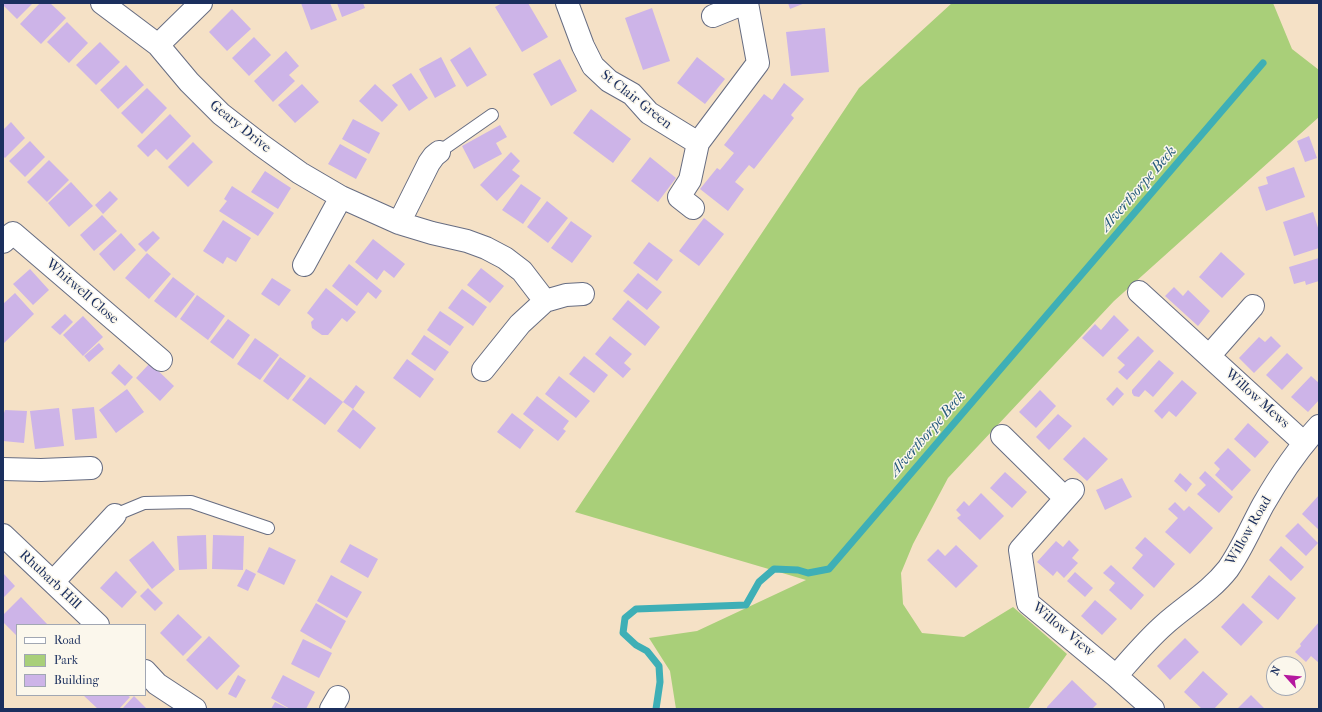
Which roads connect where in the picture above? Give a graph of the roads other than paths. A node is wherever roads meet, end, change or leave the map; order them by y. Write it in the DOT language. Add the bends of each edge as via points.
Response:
graph roads {
  1 [pos="102,3"];
  2 [pos="201,3"];
  3 [pos="567,3"];
  4 [pos="746,3"];
  5 [pos="713,16"];
  6 [pos="158,46"];
  7 [pos="492,115"];
  8 [pos="698,143"];
  9 [pos="439,152"];
  10 [pos="341,197"];
  11 [pos="694,208"];
  12 [pos="399,223"];
  13 [pos="3,242"];
  14 [pos="304,265"];
  15 [pos="1138,292"];
  16 [pos="583,294"];
  17 [pos="545,301"];
  18 [pos="1253,306"];
  19 [pos="1209,356"];
  20 [pos="161,360"];
  21 [pos="483,370"];
  22 [pos="1319,426"];
  23 [pos="1002,436"];
  24 [pos="1304,442"];
  25 [pos="91,468"];
  26 [pos="3,469"];
  27 [pos="115,515"];
  28 [pos="268,528"];
  29 [pos="3,535"];
  30 [pos="53,582"];
  31 [pos="97,624"];
  32 [pos="146,673"];
  33 [pos="1116,676"];
  34 [pos="195,709"];
  35 [pos="1153,709"];
  1 -- 6 [label="street, Geary Drive"];
  2 -- 6 [label="street"];
  3 -- 8 [label="street, St Clair Green" via="593,66 609,81 632,94 649,113"];
  4 -- 5 [label="street"];
  4 -- 8 [label="street" via="758,63"];
  6 -- 10 [label="street, Geary Drive" via="221,114 300,173"];
  7 -- 9 [label="lane"];
  8 -- 11 [label="street" via="690,180 680,197"];
  9 -- 12 [label="street" via="429,163"];
  10 -- 12 [label="street, Geary Drive"];
  10 -- 14 [label="street"];
  12 -- 17 [label="street, Geary Drive" via="467,241 505,258 522,271"];
  13 -- 20 [label="street, Whitwell Close" via="13,233"];
  15 -- 19 [label="street, Willow Mews"];
  16 -- 17 [label="street" via="566,295"];
  17 -- 21 [label="street" via="520,324"];
  18 -- 19 [label="street"];
  19 -- 24 [label="street, Willow Mews"];
  22 -- 24 [label="street, Willow Road"];
  23 -- 33 [label="street, Willow View" via="1069,494 1020,550 1028,603"];
  24 -- 33 [label="street, Willow Road" via="1284,471 1248,538 1227,569 1200,598 1164,624"];
  25 -- 26 [label="street"];
  27 -- 28 [label="lane" via="144,503 191,502"];
  27 -- 30 [label="street"];
  29 -- 30 [label="street, Rhubarb Hill"];
  30 -- 31 [label="street, Rhubarb Hill"];
  32 -- 34 [label="street" via="157,684"];
  33 -- 35 [label="street, Willow View"];
}
